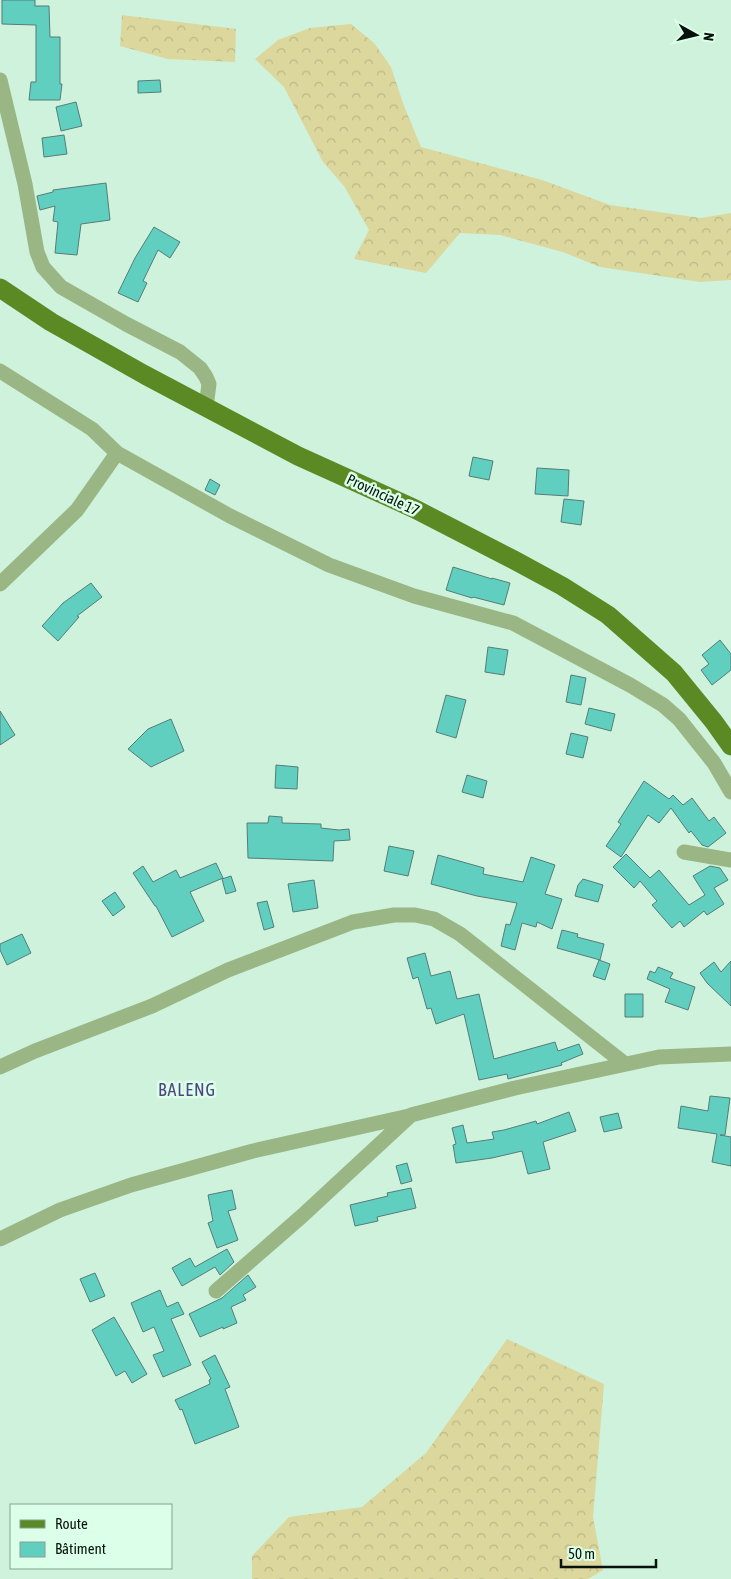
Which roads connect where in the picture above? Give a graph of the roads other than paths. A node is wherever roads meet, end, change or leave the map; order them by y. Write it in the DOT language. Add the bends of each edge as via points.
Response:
graph roads {
  1 [pos="0,80"];
  2 [pos="0,288"];
  3 [pos="0,371"];
  4 [pos="206,407"];
  5 [pos="117,453"];
  6 [pos="0,584"];
  7 [pos="731,746"];
  8 [pos="731,792"];
  9 [pos="684,852"];
  10 [pos="731,860"];
  11 [pos="731,1054"];
  12 [pos="625,1064"];
  13 [pos="0,1067"];
  14 [pos="411,1115"];
  15 [pos="0,1239"];
  16 [pos="216,1291"];
  1 -- 4 [label="street" via="43,267 61,287 180,352 200,368 208,384"];
  2 -- 4 [label="main road, Provinciale 17" via="51,322"];
  3 -- 5 [label="street" via="92,429"];
  4 -- 7 [label="main road, Provinciale 17" via="298,456 415,509 514,560 608,615 674,673"];
  5 -- 6 [label="street" via="77,510"];
  5 -- 8 [label="street" via="230,516 330,565 414,596 513,623 630,685 679,719 714,763"];
  9 -- 10 [label="street"];
  11 -- 12 [label="street" via="659,1057"];
  12 -- 13 [label="street" via="460,934 434,919 394,915 354,922 237,967 152,1006"];
  12 -- 14 [label="street"];
  14 -- 15 [label="street" via="253,1151 131,1185 60,1210"];
  14 -- 16 [label="street"];
}
